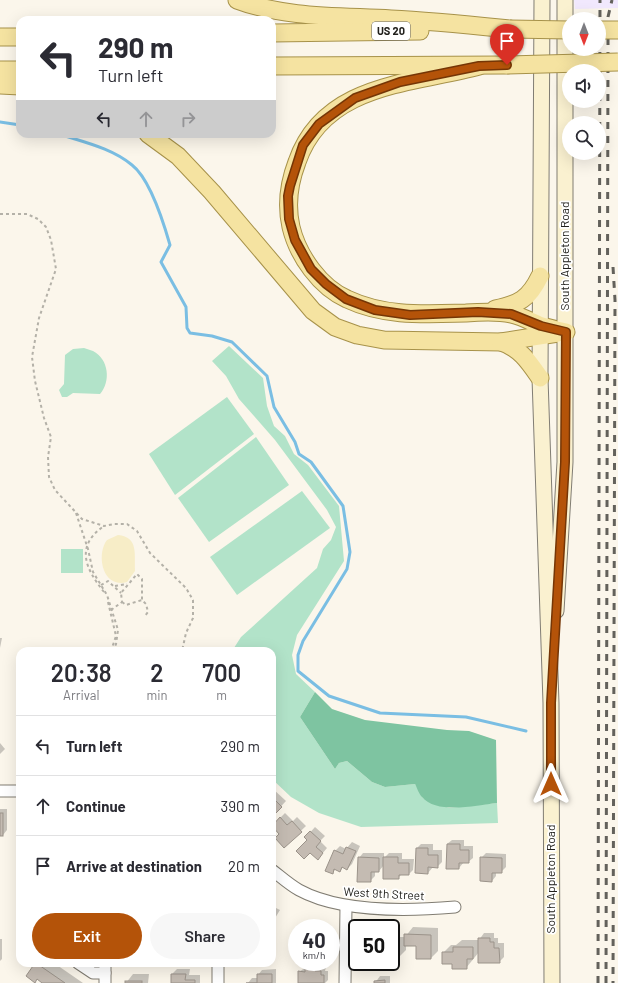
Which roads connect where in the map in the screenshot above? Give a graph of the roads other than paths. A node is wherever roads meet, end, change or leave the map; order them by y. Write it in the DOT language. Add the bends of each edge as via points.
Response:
graph roads {
  1 [pos="237,0"];
  2 [pos="542,0"];
  3 [pos="565,0"];
  4 [pos="510,29"];
  5 [pos="562,30"];
  6 [pos="606,30"];
  7 [pos="618,30"];
  8 [pos="276,33"];
  9 [pos="0,37"];
  10 [pos="16,37"];
  11 [pos="618,62"];
  12 [pos="276,66"];
  13 [pos="479,66"];
  14 [pos="0,70"];
  15 [pos="16,70"];
  16 [pos="0,86"];
  17 [pos="16,86"];
  18 [pos="153,138"];
  19 [pos="540,276"];
  20 [pos="478,312"];
  21 [pos="541,331"];
  22 [pos="566,332"];
  23 [pos="501,342"];
  24 [pos="540,378"];
  25 [pos="551,703"];
  26 [pos="0,791"];
  27 [pos="16,792"];
  28 [pos="276,873"];
  29 [pos="346,906"];
  30 [pos="455,907"];
  31 [pos="84,967"];
  32 [pos="218,967"];
  33 [pos="105,973"];
  34 [pos="218,983"];
  35 [pos="345,983"];
  36 [pos="552,983"];
  1 -- 4 [label="main road" via="260,8 302,13 434,21"];
  2 -- 19 [label="main road, South Appleton Road"];
  3 -- 22 [label="main road, South Appleton Road"];
  4 -- 5 [label="main road, US 20, bridge"];
  4 -- 8 [label="main road, US 20"];
  6 -- 7 [label="main road, bridge"];
  9 -- 10 [label="main road"];
  11 -- 13 [label="main road, bridge"];
  12 -- 13 [label="main road"];
  13 -- 20 [label="main road" via="400,82 355,98 319,124 303,145 292,174 288,196 289,219 300,251 311,269 346,299 375,310 410,315"];
  14 -- 15 [label="main road"];
  16 -- 17 [label="main road"];
  18 -- 23 [label="main road" via="178,156 313,311 335,327 357,335 384,340"];
  19 -- 20 [label="main road" via="526,298 515,304"];
  19 -- 21 [label="main road, South Appleton Road"];
  20 -- 21 [label="main road" via="511,314"];
  21 -- 22 [label="main road"];
  21 -- 23 [label="main road"];
  21 -- 24 [label="main road, South Appleton Road"];
  22 -- 25 [label="main road, South Appleton Road" via="565,462"];
  23 -- 24 [label="main road" via="519,351"];
  24 -- 25 [label="main road, South Appleton Road"];
  25 -- 36 [label="main road, South Appleton Road"];
  26 -- 27 [label="street"];
  28 -- 29 [label="street, West 9th Street" via="299,890"];
  29 -- 30 [label="street, West 9th Street" via="425,910"];
  29 -- 35 [label="street"];
  31 -- 33 [label="street" via="92,973"];
  32 -- 34 [label="street"];
}
